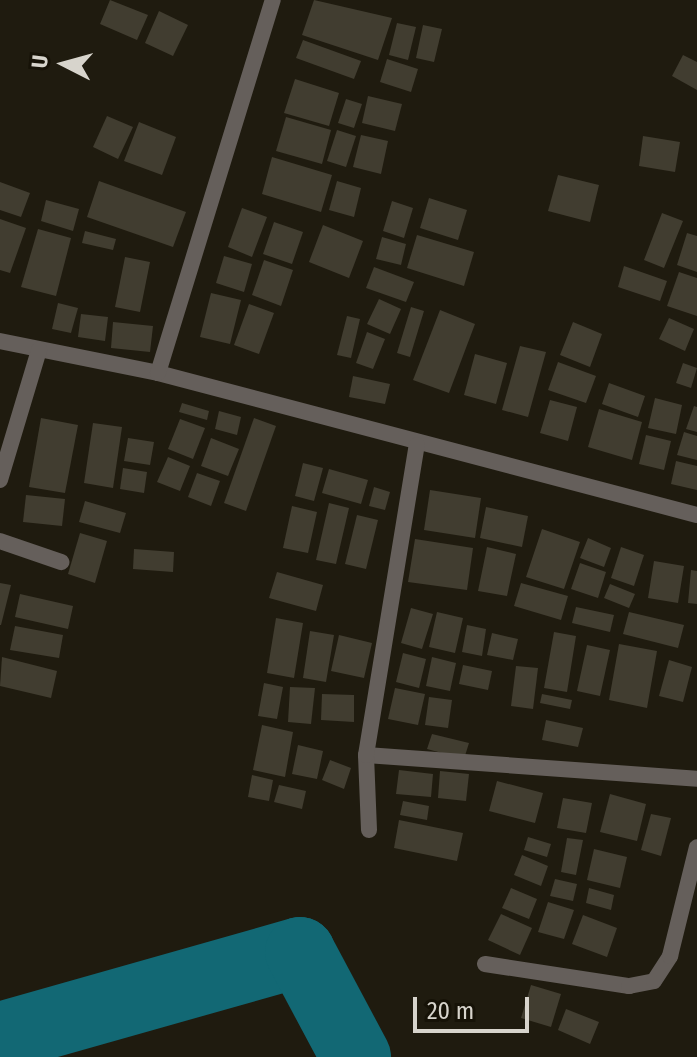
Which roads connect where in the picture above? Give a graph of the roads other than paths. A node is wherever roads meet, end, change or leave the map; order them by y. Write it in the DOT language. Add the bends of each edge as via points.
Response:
graph roads {
  1 [pos="273,0"];
  2 [pos="0,341"];
  3 [pos="39,350"];
  4 [pos="158,373"];
  5 [pos="417,445"];
  6 [pos="0,480"];
  7 [pos="697,515"];
  8 [pos="0,541"];
  9 [pos="61,562"];
  10 [pos="366,755"];
  11 [pos="697,779"];
  12 [pos="369,830"];
  13 [pos="697,847"];
  14 [pos="485,964"];
  1 -- 4 [label="street"];
  2 -- 3 [label="street"];
  3 -- 4 [label="street"];
  3 -- 6 [label="street"];
  4 -- 5 [label="street"];
  5 -- 7 [label="street"];
  5 -- 10 [label="street"];
  8 -- 9 [label="street"];
  10 -- 11 [label="street"];
  10 -- 12 [label="street"];
  13 -- 14 [label="street" via="670,956 654,981 629,986"];
}
